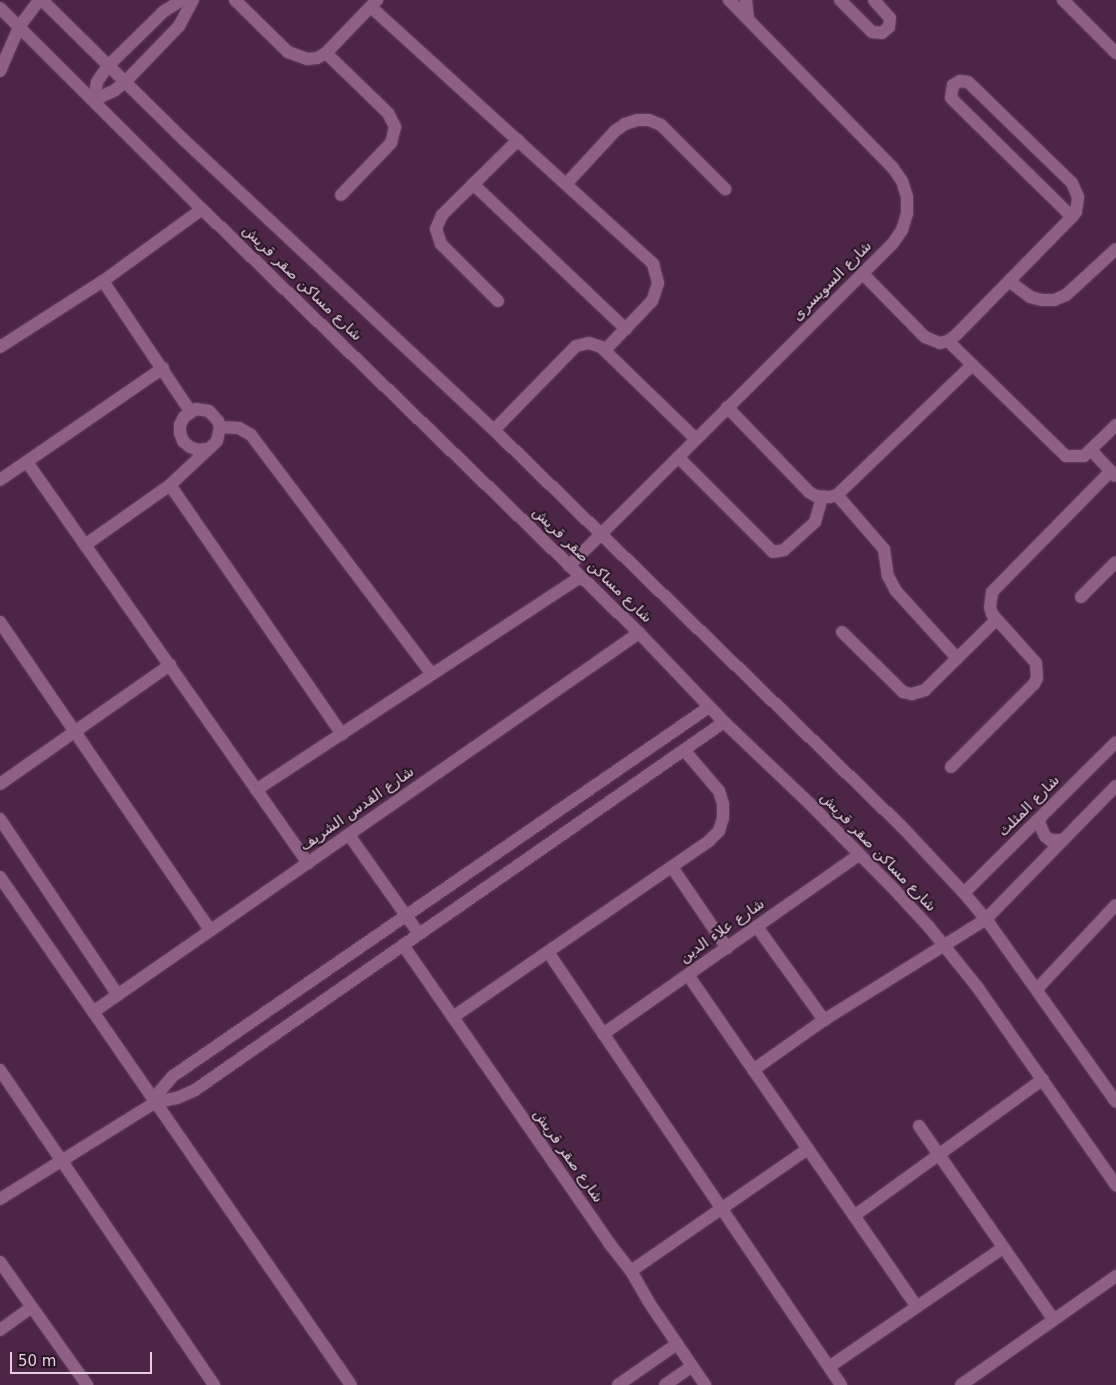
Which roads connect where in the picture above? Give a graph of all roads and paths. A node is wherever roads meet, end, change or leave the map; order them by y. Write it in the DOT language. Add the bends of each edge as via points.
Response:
graph roads {
  1 [pos="40,0"];
  2 [pos="182,0"];
  3 [pos="193,0"];
  4 [pos="235,0"];
  5 [pos="730,0"];
  6 [pos="746,0"];
  7 [pos="840,0"];
  8 [pos="874,0"];
  9 [pos="1063,0"];
  10 [pos="374,3"];
  11 [pos="0,8"];
  12 [pos="748,18"];
  13 [pos="19,27"];
  14 [pos="326,53"];
  15 [pos="1116,53"];
  16 [pos="108,66"];
  17 [pos="0,71"];
  18 [pos="125,82"];
  19 [pos="94,100"];
  20 [pos="518,140"];
  21 [pos="473,184"];
  22 [pos="567,184"];
  23 [pos="725,189"];
  24 [pos="341,195"];
  25 [pos="202,209"];
  26 [pos="1072,217"];
  27 [pos="1116,249"];
  28 [pos="862,273"];
  29 [pos="103,281"];
  30 [pos="1009,281"];
  31 [pos="498,300"];
  32 [pos="626,329"];
  33 [pos="948,341"];
  34 [pos="0,348"];
  35 [pos="605,350"];
  36 [pos="972,365"];
  37 [pos="162,368"];
  38 [pos="727,407"];
  39 [pos="190,411"];
  40 [pos="1116,425"];
  41 [pos="220,427"];
  42 [pos="494,430"];
  43 [pos="696,439"];
  44 [pos="206,449"];
  45 [pos="1091,450"];
  46 [pos="678,457"];
  47 [pos="27,462"];
  48 [pos="1113,474"];
  49 [pos="0,480"];
  50 [pos="170,485"];
  51 [pos="837,496"];
  52 [pos="822,498"];
  53 [pos="601,534"];
  54 [pos="85,545"];
  55 [pos="1116,562"];
  56 [pos="569,566"];
  57 [pos="580,577"];
  58 [pos="1081,597"];
  59 [pos="996,620"];
  60 [pos="0,622"];
  61 [pos="842,632"];
  62 [pos="639,633"];
  63 [pos="957,658"];
  64 [pos="170,665"];
  65 [pos="432,674"];
  66 [pos="709,708"];
  67 [pos="724,722"];
  68 [pos="75,730"];
  69 [pos="342,734"];
  70 [pos="1116,742"];
  71 [pos="684,750"];
  72 [pos="952,768"];
  73 [pos="0,784"];
  74 [pos="1116,786"];
  75 [pos="256,790"];
  76 [pos="1041,817"];
  77 [pos="0,818"];
  78 [pos="348,835"];
  79 [pos="1063,840"];
  80 [pos="860,855"];
  81 [pos="308,864"];
  82 [pos="672,867"];
  83 [pos="0,877"];
  84 [pos="4,892"];
  85 [pos="964,892"];
  86 [pos="1116,906"];
  87 [pos="406,916"];
  88 [pos="986,920"];
  89 [pos="757,926"];
  90 [pos="210,930"];
  91 [pos="418,934"];
  92 [pos="403,945"];
  93 [pos="944,946"];
  94 [pos="727,948"];
  95 [pos="548,952"];
  96 [pos="688,975"];
  97 [pos="1037,989"];
  98 [pos="118,995"];
  99 [pos="93,1012"];
  100 [pos="453,1018"];
  101 [pos="824,1020"];
  102 [pos="603,1034"];
  103 [pos="0,1070"];
  104 [pos="753,1070"];
  105 [pos="1043,1079"];
  106 [pos="156,1102"];
  107 [pos="1116,1102"];
  108 [pos="919,1126"];
  109 [pos="808,1148"];
  110 [pos="939,1154"];
  111 [pos="60,1160"];
  112 [pos="1116,1185"];
  113 [pos="0,1199"];
  114 [pos="722,1208"];
  115 [pos="854,1216"];
  116 [pos="1004,1248"];
  117 [pos="0,1262"];
  118 [pos="631,1271"];
  119 [pos="1116,1276"];
  120 [pos="32,1307"];
  121 [pos="917,1307"];
  122 [pos="1054,1320"];
  123 [pos="0,1330"];
  124 [pos="677,1344"];
  125 [pos="692,1366"];
  126 [pos="829,1368"];
  127 [pos="966,1384"];
  128 [pos="87,1385"];
  129 [pos="214,1385"];
  130 [pos="351,1385"];
  131 [pos="618,1385"];
  132 [pos="665,1385"];
  133 [pos="705,1385"];
  134 [pos="841,1385"];
  1 -- 13 [label="street"];
  1 -- 16 [label="street, شارع مساكن صقر قريش"];
  2 -- 16 [label="street" via="163,12"];
  3 -- 18 [label="street" via="179,26"];
  4 -- 14 [label="street" via="288,52 307,59"];
  5 -- 12 [label="street, شارع السويسرى"];
  6 -- 12 [label="street"];
  7 -- 8 [label="street" via="872,32 882,33 889,27 890,18"];
  9 -- 15 [label="street"];
  10 -- 14 [label="street"];
  10 -- 20 [label="street"];
  11 -- 13 [label="street, شارع مساكن صقر قريش"];
  12 -- 28 [label="street, شارع السويسرى" via="893,168 902,182 907,206 902,230"];
  13 -- 17 [label="street"];
  13 -- 19 [label="street, شارع مساكن صقر قريش"];
  14 -- 24 [label="street" via="388,113 395,127 391,143"];
  16 -- 18 [label="street, شارع مساكن صقر قريش"];
  16 -- 19 [label="street" via="97,82"];
  18 -- 19 [label="street"];
  18 -- 42 [label="street, شارع مساكن صقر قريش"];
  19 -- 25 [label="street, شارع مساكن صقر قريش"];
  20 -- 21 [label="street"];
  20 -- 22 [label="street"];
  21 -- 31 [label="street" via="442,215 436,229 437,237"];
  21 -- 32 [label="street"];
  22 -- 23 [label="street" via="615,131 637,120 649,120 661,125"];
  22 -- 32 [label="street" via="646,257 657,273 652,301"];
  25 -- 29 [label="street"];
  25 -- 56 [label="street, شارع مساكن صقر قريش"];
  26 -- 26 [label="street" via="1078,205 1072,183 968,82 952,85 951,98"];
  26 -- 30 [label="street"];
  27 -- 30 [label="street" via="1066,295 1054,300 1030,297"];
  28 -- 33 [label="street" via="925,338 940,343"];
  28 -- 38 [label="street, شارع السويسرى"];
  29 -- 34 [label="street"];
  29 -- 37 [label="street"];
  30 -- 33 [label="street"];
  32 -- 35 [label="street"];
  33 -- 36 [label="street"];
  35 -- 42 [label="street" via="596,344 576,346"];
  35 -- 43 [label="street"];
  36 -- 45 [label="street" via="1066,456 1084,456"];
  36 -- 51 [label="street"];
  37 -- 39 [label="street"];
  37 -- 47 [label="street"];
  38 -- 43 [label="street, شارع السويسرى"];
  38 -- 52 [label="street" via="809,492"];
  39 -- 41 [label="street" via="210,411"];
  39 -- 44 [label="street" via="180,425 183,441 198,450"];
  40 -- 45 [label="street"];
  41 -- 44 [label="street" via="217,441"];
  41 -- 65 [label="street" via="239,428 250,435"];
  42 -- 53 [label="street, شارع مساكن صقر قريش"];
  43 -- 46 [label="street, شارع السويسرى"];
  44 -- 50 [label="street"];
  45 -- 48 [label="street"];
  46 -- 52 [label="street" via="773,552 784,550 816,522"];
  46 -- 53 [label="street, شارع السويسرى"];
  47 -- 49 [label="street"];
  47 -- 54 [label="street"];
  48 -- 59 [label="street" via="996,586 990,599"];
  50 -- 54 [label="street"];
  50 -- 69 [label="street"];
  51 -- 52 [label="street"];
  51 -- 63 [label="street" via="884,549 888,576 896,591"];
  53 -- 56 [label="street, شارع السويسرى"];
  53 -- 85 [label="street, شارع مساكن صقر قريش" via="905,830"];
  54 -- 64 [label="street"];
  55 -- 58 [label="street"];
  56 -- 57 [label="street, شارع مساكن صقر قريش"];
  57 -- 62 [label="street, شارع مساكن صقر قريش"];
  57 -- 65 [label="street"];
  59 -- 63 [label="street"];
  59 -- 72 [label="street" via="1036,663 1037,678"];
  60 -- 68 [label="street"];
  61 -- 63 [label="street" via="907,693 925,690"];
  62 -- 66 [label="street, شارع مساكن صقر قريش"];
  62 -- 78 [label="street, شارع القدس الشريف"];
  64 -- 68 [label="street"];
  64 -- 75 [label="street"];
  65 -- 69 [label="street"];
  66 -- 67 [label="street, شارع مساكن صقر قريش"];
  66 -- 87 [label="street"];
  67 -- 71 [label="street"];
  67 -- 80 [label="street, شارع مساكن صقر قريش"];
  68 -- 73 [label="street"];
  68 -- 90 [label="street"];
  69 -- 75 [label="street"];
  70 -- 76 [label="street, شارع المثلث"];
  71 -- 82 [label="street" via="719,791 723,818 719,831 709,842"];
  71 -- 91 [label="street"];
  74 -- 79 [label="street"];
  75 -- 81 [label="street"];
  76 -- 79 [label="street" via="1039,823 1044,836 1050,840"];
  76 -- 85 [label="street, شارع المثلث"];
  77 -- 98 [label="street"];
  78 -- 81 [label="street, شارع القدس الشريف"];
  78 -- 87 [label="street"];
  79 -- 88 [label="street"];
  80 -- 89 [label="street, شارع علاء الدين"];
  80 -- 93 [label="street, شارع مساكن صقر قريش"];
  81 -- 90 [label="street, شارع القدس الشريف"];
  82 -- 94 [label="street"];
  82 -- 95 [label="street"];
  83 -- 84 [label="street"];
  84 -- 99 [label="street"];
  85 -- 88 [label="street, شارع مساكن صقر قريش"];
  86 -- 97 [label="street"];
  87 -- 91 [label="street"];
  87 -- 106 [label="street" via="173,1076 160,1091"];
  88 -- 93 [label="street"];
  88 -- 97 [label="street, شارع مساكن صقر قريش"];
  89 -- 94 [label="street, شارع علاء الدين"];
  89 -- 101 [label="street"];
  90 -- 98 [label="street, شارع القدس الشريف"];
  91 -- 92 [label="street"];
  92 -- 100 [label="street, شارع صقر قريش"];
  92 -- 106 [label="street" via="195,1090"];
  93 -- 101 [label="street"];
  93 -- 105 [label="street, شارع مساكن صقر قريش"];
  94 -- 96 [label="street, شارع علاء الدين"];
  95 -- 100 [label="street"];
  95 -- 102 [label="street"];
  96 -- 102 [label="street, شارع علاء الدين"];
  96 -- 104 [label="street"];
  97 -- 107 [label="street, شارع مساكن صقر قريش"];
  98 -- 99 [label="street, شارع القدس الشريف"];
  99 -- 106 [label="street"];
  100 -- 118 [label="street, شارع صقر قريش"];
  101 -- 104 [label="street"];
  102 -- 114 [label="street"];
  103 -- 111 [label="street"];
  104 -- 109 [label="street"];
  105 -- 110 [label="street"];
  105 -- 112 [label="street, شارع مساكن صقر قريش"];
  106 -- 111 [label="street"];
  106 -- 130 [label="street"];
  108 -- 110 [label="street"];
  109 -- 114 [label="street"];
  109 -- 115 [label="street"];
  110 -- 115 [label="street"];
  110 -- 116 [label="street"];
  111 -- 113 [label="street"];
  111 -- 129 [label="street"];
  114 -- 118 [label="street"];
  114 -- 126 [label="street"];
  115 -- 121 [label="street"];
  116 -- 121 [label="street"];
  116 -- 122 [label="street"];
  117 -- 120 [label="street"];
  118 -- 124 [label="street, شارع صقر قريش"];
  119 -- 122 [label="street"];
  120 -- 123 [label="street"];
  120 -- 128 [label="street"];
  121 -- 126 [label="street"];
  122 -- 127 [label="street"];
  124 -- 125 [label="street, شارع صقر قريش"];
  124 -- 131 [label="street"];
  125 -- 132 [label="street"];
  125 -- 133 [label="street, شارع صقر قريش"];
  126 -- 134 [label="street"];
}
